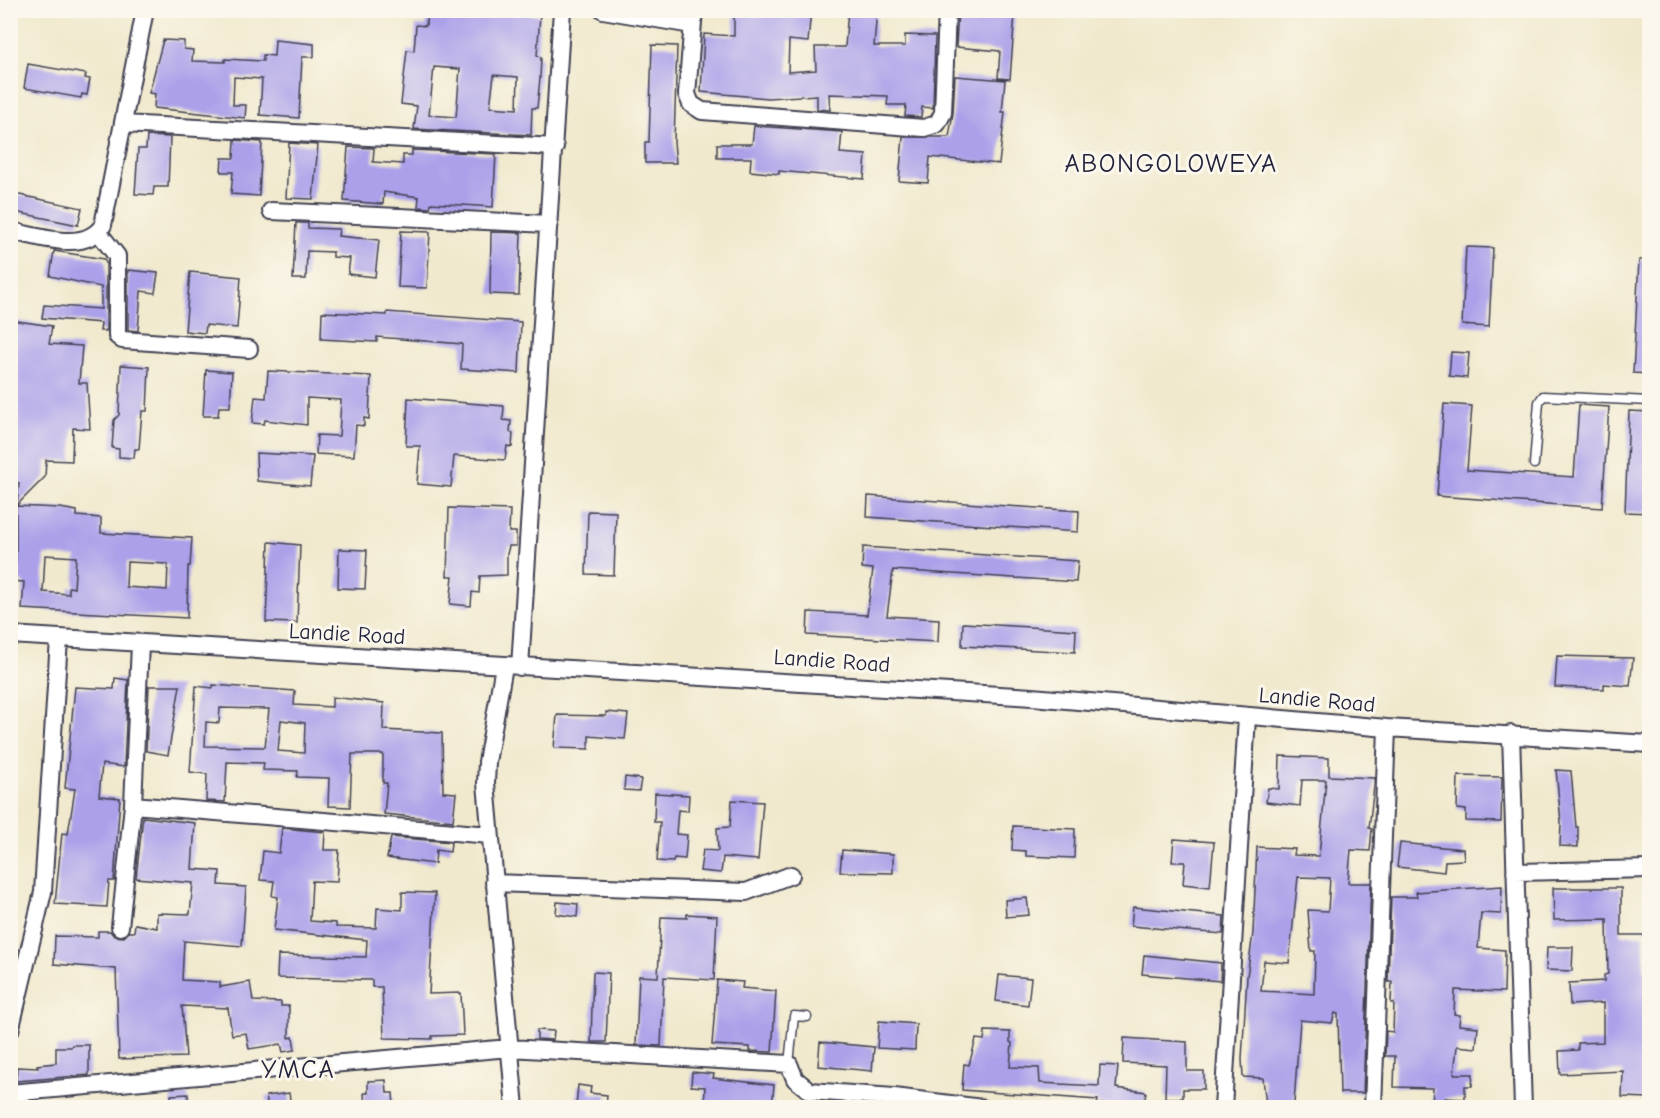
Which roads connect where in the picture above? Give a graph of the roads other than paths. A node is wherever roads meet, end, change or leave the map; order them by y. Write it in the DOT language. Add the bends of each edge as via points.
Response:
graph roads {
  1 [pos="145,10"];
  2 [pos="562,10"];
  3 [pos="603,10"];
  4 [pos="947,10"];
  5 [pos="693,17"];
  6 [pos="123,124"];
  7 [pos="555,147"];
  8 [pos="271,210"];
  9 [pos="549,224"];
  10 [pos="10,231"];
  11 [pos="99,233"];
  12 [pos="249,349"];
  13 [pos="1650,401"];
  14 [pos="1534,464"];
  15 [pos="10,635"];
  16 [pos="59,639"];
  17 [pos="140,644"];
  18 [pos="512,667"];
  19 [pos="1247,717"];
  20 [pos="1387,728"];
  21 [pos="1510,734"];
  22 [pos="1650,744"];
  23 [pos="133,805"];
  24 [pos="490,835"];
  25 [pos="1650,869"];
  26 [pos="1515,872"];
  27 [pos="791,874"];
  28 [pos="494,883"];
  29 [pos="120,927"];
  30 [pos="807,1017"];
  31 [pos="10,1031"];
  32 [pos="509,1048"];
  33 [pos="789,1064"];
  34 [pos="10,1093"];
  35 [pos="893,1102"];
  36 [pos="515,1107"];
  37 [pos="982,1107"];
  38 [pos="1223,1107"];
  39 [pos="1374,1107"];
  40 [pos="1522,1107"];
  1 -- 6 [label="street"];
  2 -- 7 [label="street"];
  3 -- 5 [label="street"];
  4 -- 5 [label="street" via="943,113 936,124 924,128 702,111 691,104 687,94"];
  6 -- 7 [label="street"];
  6 -- 11 [label="street"];
  7 -- 9 [label="street"];
  8 -- 9 [label="street"];
  9 -- 18 [label="street"];
  10 -- 11 [label="street" via="70,241 87,240"];
  11 -- 12 [label="street" via="117,256 117,336 122,340"];
  13 -- 14 [label="lane" via="1543,396 1539,402"];
  15 -- 16 [label="street, Landie Road"];
  16 -- 17 [label="street, Landie Road"];
  16 -- 31 [label="street" via="43,892"];
  17 -- 18 [label="street, Landie Road"];
  17 -- 23 [label="street"];
  18 -- 19 [label="street, Landie Road" via="1032,697"];
  18 -- 24 [label="street" via="487,762"];
  19 -- 20 [label="street, Landie Road"];
  19 -- 38 [label="street"];
  20 -- 21 [label="street, Landie Road"];
  20 -- 39 [label="street"];
  21 -- 22 [label="street, Landie Road"];
  21 -- 26 [label="street"];
  23 -- 24 [label="street"];
  23 -- 29 [label="street"];
  24 -- 28 [label="street"];
  25 -- 26 [label="street"];
  26 -- 40 [label="street"];
  27 -- 28 [label="street" via="746,892"];
  28 -- 32 [label="street"];
  30 -- 33 [label="lane" via="794,1016"];
  32 -- 33 [label="street"];
  32 -- 34 [label="street"];
  32 -- 36 [label="street"];
  33 -- 35 [label="street" via="795,1079 810,1090"];
  35 -- 37 [label="street"];
}
